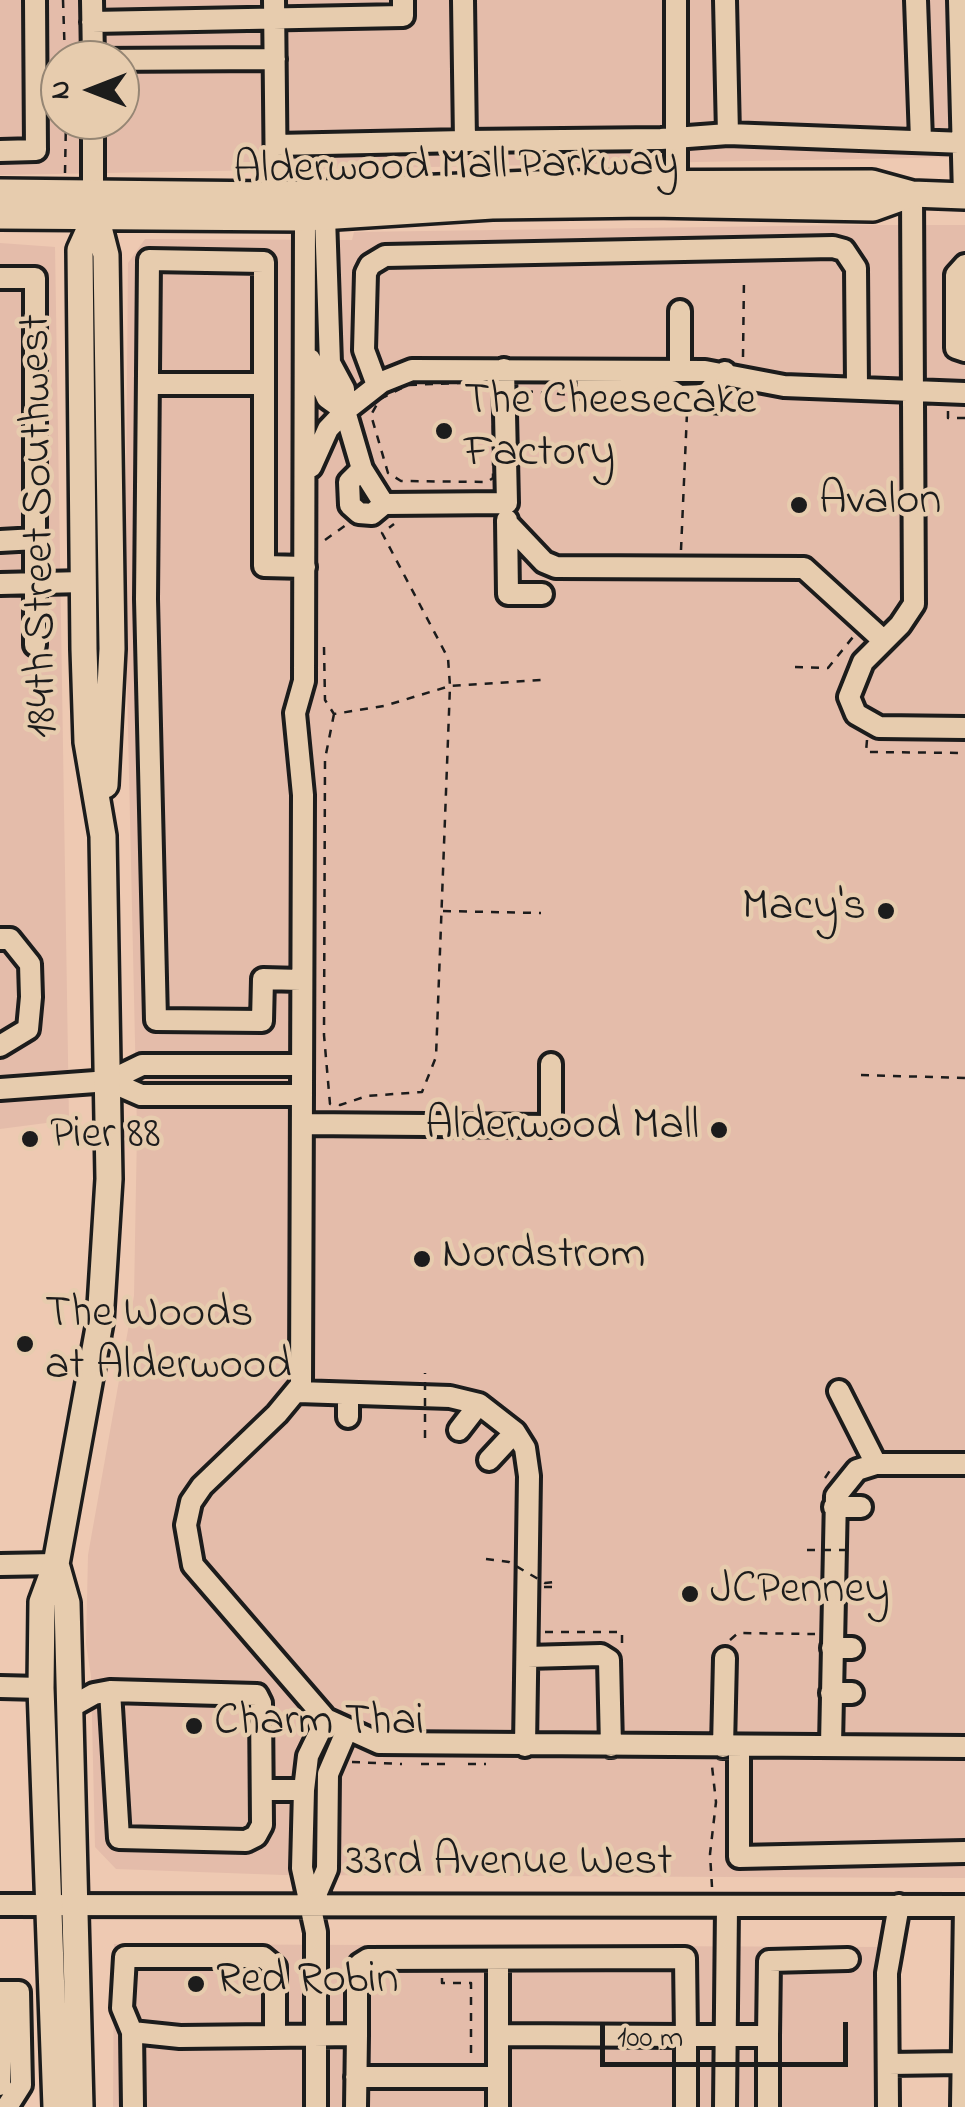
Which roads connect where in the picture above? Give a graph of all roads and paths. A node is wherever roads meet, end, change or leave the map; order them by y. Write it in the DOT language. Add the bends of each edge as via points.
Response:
graph roads {
  1 [pos="35,0"];
  2 [pos="63,0"];
  3 [pos="402,0"];
  4 [pos="464,0"];
  5 [pos="676,0"];
  6 [pos="725,0"];
  7 [pos="916,0"];
  8 [pos="961,4"];
  9 [pos="176,10"];
  10 [pos="274,10"];
  11 [pos="92,11"];
  12 [pos="64,40"];
  13 [pos="92,40"];
  14 [pos="275,59"];
  15 [pos="140,60"];
  16 [pos="728,134"];
  17 [pos="677,135"];
  18 [pos="66,140"];
  19 [pos="93,140"];
  20 [pos="921,140"];
  21 [pos="465,141"];
  22 [pos="965,143"];
  23 [pos="276,146"];
  24 [pos="0,150"];
  25 [pos="60,178"];
  26 [pos="0,192"];
  27 [pos="676,194"];
  28 [pos="912,194"];
  29 [pos="276,195"];
  30 [pos="964,196"];
  31 [pos="94,204"];
  32 [pos="0,216"];
  33 [pos="315,217"];
  34 [pos="965,252"];
  35 [pos="960,270"];
  36 [pos="0,278"];
  37 [pos="744,278"];
  38 [pos="680,312"];
  39 [pos="305,348"];
  40 [pos="965,351"];
  41 [pos="504,369"];
  42 [pos="733,374"];
  43 [pos="675,378"];
  44 [pos="148,384"];
  45 [pos="264,384"];
  46 [pos="377,385"];
  47 [pos="857,386"];
  48 [pos="912,389"];
  49 [pos="965,393"];
  50 [pos="940,410"];
  51 [pos="345,411"];
  52 [pos="686,413"];
  53 [pos="371,414"];
  54 [pos="965,418"];
  55 [pos="362,469"];
  56 [pos="307,478"];
  57 [pos="384,504"];
  58 [pos="507,513"];
  59 [pos="401,518"];
  60 [pos="109,523"];
  61 [pos="360,526"];
  62 [pos="371,529"];
  63 [pos="382,533"];
  64 [pos="36,539"];
  65 [pos="0,540"];
  66 [pos="324,541"];
  67 [pos="305,566"];
  68 [pos="680,568"];
  69 [pos="84,582"];
  70 [pos="0,584"];
  71 [pos="36,584"];
  72 [pos="542,594"];
  73 [pos="856,634"];
  74 [pos="884,641"];
  75 [pos="35,644"];
  76 [pos="324,646"];
  77 [pos="112,649"];
  78 [pos="795,667"];
  79 [pos="540,680"];
  80 [pos="450,686"];
  81 [pos="334,714"];
  82 [pos="868,724"];
  83 [pos="965,728"];
  84 [pos="926,753"];
  85 [pos="965,753"];
  86 [pos="926,761"];
  87 [pos="103,836"];
  88 [pos="441,911"];
  89 [pos="540,913"];
  90 [pos="0,939"];
  91 [pos="302,980"];
  92 [pos="0,1046"];
  93 [pos="551,1064"];
  94 [pos="302,1065"];
  95 [pos="860,1076"];
  96 [pos="965,1078"];
  97 [pos="108,1081"];
  98 [pos="0,1089"];
  99 [pos="302,1095"];
  100 [pos="302,1124"];
  101 [pos="425,1373"];
  102 [pos="419,1384"];
  103 [pos="437,1384"];
  104 [pos="839,1391"];
  105 [pos="298,1392"];
  106 [pos="348,1395"];
  107 [pos="479,1404"];
  108 [pos="348,1418"];
  109 [pos="459,1430"];
  110 [pos="515,1432"];
  111 [pos="425,1438"];
  112 [pos="489,1460"];
  113 [pos="876,1464"];
  114 [pos="965,1464"];
  115 [pos="831,1469"];
  116 [pos="822,1483"];
  117 [pos="834,1507"];
  118 [pos="861,1507"];
  119 [pos="852,1550"];
  120 [pos="486,1559"];
  121 [pos="56,1564"];
  122 [pos="0,1565"];
  123 [pos="816,1568"];
  124 [pos="526,1590"];
  125 [pos="815,1626"];
  126 [pos="520,1649"];
  127 [pos="725,1651"];
  128 [pos="0,1688"];
  129 [pos="41,1688"];
  130 [pos="110,1692"];
  131 [pos="70,1708"];
  132 [pos="326,1720"];
  133 [pos="346,1732"];
  134 [pos="526,1746"];
  135 [pos="611,1746"];
  136 [pos="831,1746"];
  137 [pos="965,1747"];
  138 [pos="725,1751"];
  139 [pos="346,1762"];
  140 [pos="402,1764"];
  141 [pos="420,1764"];
  142 [pos="448,1764"];
  143 [pos="468,1764"];
  144 [pos="492,1764"];
  145 [pos="262,1790"];
  146 [pos="304,1790"];
  147 [pos="965,1852"];
  148 [pos="712,1888"];
  149 [pos="64,1903"];
  150 [pos="0,1904"];
  151 [pos="312,1904"];
  152 [pos="899,1905"];
  153 [pos="965,1906"];
  154 [pos="726,1907"];
  155 [pos="498,1959"];
  156 [pos="848,1960"];
  157 [pos="442,1969"];
  158 [pos="1,1992"];
  159 [pos="132,2032"];
  160 [pos="275,2034"];
  161 [pos="316,2034"];
  162 [pos="356,2035"];
  163 [pos="498,2035"];
  164 [pos="686,2036"];
  165 [pos="726,2036"];
  166 [pos="768,2036"];
  167 [pos="962,2063"];
  168 [pos="888,2064"];
  169 [pos="471,2067"];
  170 [pos="356,2076"];
  171 [pos="498,2077"];
  172 [pos="0,2085"];
  173 [pos="8,2107"];
  174 [pos="56,2107"];
  175 [pos="80,2107"];
  176 [pos="133,2107"];
  177 [pos="316,2107"];
  178 [pos="356,2107"];
  179 [pos="498,2107"];
  180 [pos="686,2107"];
  181 [pos="725,2107"];
  182 [pos="768,2107"];
  183 [pos="888,2107"];
  184 [pos="962,2107"];
  1 -- 24 [label="street" via="36,150"];
  2 -- 12 [label="path"];
  3 -- 10 [label="street" via="403,16"];
  4 -- 21 [label="street"];
  5 -- 17 [label="street"];
  6 -- 16 [label="street"];
  7 -- 20 [label="street"];
  8 -- 22 [label="street"];
  9 -- 10 [label="street"];
  9 -- 11 [label="street"];
  10 -- 14 [label="street"];
  11 -- 13 [label="street"];
  14 -- 15 [label="street"];
  14 -- 23 [label="street"];
  16 -- 17 [label="street"];
  16 -- 20 [label="street"];
  17 -- 21 [label="street"];
  17 -- 27 [label="street"];
  18 -- 25 [label="path"];
  19 -- 31 [label="street, 184th Street Southwest"];
  20 -- 22 [label="street"];
  21 -- 23 [label="street"];
  22 -- 30 [label="street"];
  23 -- 29 [label="street"];
  26 -- 31 [label="main road, Alderwood Mall Parkway"];
  27 -- 28 [label="main road, Alderwood Mall Parkway" via="873,208"];
  27 -- 29 [label="main road, Alderwood Mall Parkway" via="530,184"];
  27 -- 33 [label="main road, Alderwood Mall Parkway"];
  28 -- 30 [label="main road, Alderwood Mall Parkway"];
  28 -- 48 [label="street"];
  29 -- 31 [label="main road, Alderwood Mall Parkway"];
  31 -- 32 [label="main road, Alderwood Mall Parkway"];
  31 -- 33 [label="main road, Alderwood Mall Parkway"];
  31 -- 60 [label="main road, 184th Street Southwest" via="105,248"];
  31 -- 69 [label="main road, 184th Street Southwest" via="80,250"];
  33 -- 39 [label="street"];
  33 -- 51 [label="street" via="330,363 344,388"];
  34 -- 35 [label="street" via="956,259"];
  35 -- 40 [label="street" via="956,348"];
  36 -- 64 [label="street" via="35,278"];
  37 -- 42 [label="path"];
  38 -- 43 [label="street"];
  39 -- 51 [label="street" via="327,398"];
  39 -- 56 [label="street"];
  41 -- 43 [label="street"];
  41 -- 46 [label="street" via="412,370"];
  41 -- 58 [label="street"];
  42 -- 43 [label="street"];
  42 -- 47 [label="street" via="784,386"];
  44 -- 45 [label="street"];
  44 -- 45 [label="street" via="149,260 162,260 264,262"];
  44 -- 91 [label="street" via="156,1020 262,1021 262,979"];
  45 -- 67 [label="street" via="264,566"];
  46 -- 47 [label="street" via="364,350 366,273 385,256 833,247 844,250 856,268"];
  46 -- 51 [label="street"];
  47 -- 48 [label="street"];
  48 -- 49 [label="street"];
  48 -- 74 [label="street" via="914,604"];
  50 -- 54 [label="path" via="948,410 948,418"];
  51 -- 55 [label="street"];
  51 -- 56 [label="street" via="328,430"];
  52 -- 68 [label="path"];
  53 -- 53 [label="path" via="380,399 408,385 485,382 493,387 492,478 401,482 388,473"];
  55 -- 57 [label="street"];
  55 -- 57 [label="street" via="349,482 350,506 372,514"];
  56 -- 67 [label="street"];
  57 -- 58 [label="street"];
  58 -- 68 [label="street" via="544,562 556,567"];
  58 -- 72 [label="street" via="508,594"];
  59 -- 63 [label="path"];
  60 -- 69 [label="main road" via="96,570"];
  60 -- 77 [label="main road, 184th Street Southwest"];
  61 -- 66 [label="path" via="346,525"];
  62 -- 63 [label="path"];
  63 -- 80 [label="path" via="448,658"];
  64 -- 65 [label="street"];
  64 -- 71 [label="street"];
  67 -- 91 [label="street" via="304,681 294,713 303,770"];
  68 -- 74 [label="street" via="804,568"];
  69 -- 71 [label="street"];
  69 -- 77 [label="main road" via="96,591 98,636"];
  69 -- 87 [label="main road, 184th Street Southwest" via="87,742"];
  70 -- 71 [label="street"];
  71 -- 75 [label="street"];
  73 -- 78 [label="path" via="828,668"];
  74 -- 82 [label="street" via="852,680 849,697"];
  76 -- 81 [label="path" via="326,700"];
  77 -- 87 [label="main road, 184th Street Southwest"];
  79 -- 80 [label="path"];
  80 -- 81 [label="path"];
  80 -- 88 [label="path"];
  81 -- 88 [label="path" via="323,824 330,1104 422,1092 436,1057"];
  82 -- 83 [label="street"];
  82 -- 84 [label="path" via="866,752"];
  84 -- 85 [label="path"];
  84 -- 86 [label="path"];
  87 -- 97 [label="main road, 184th Street Southwest"];
  88 -- 89 [label="path"];
  90 -- 92 [label="street" via="10,939 30,964 31,997 28,1029"];
  91 -- 94 [label="street"];
  93 -- 100 [label="street" via="551,1126"];
  94 -- 97 [label="street" via="142,1065"];
  94 -- 99 [label="street"];
  95 -- 96 [label="path"];
  97 -- 98 [label="street"];
  97 -- 99 [label="street" via="141,1094"];
  97 -- 121 [label="main road, 184th Street Southwest" via="100,1322"];
  99 -- 100 [label="street"];
  100 -- 105 [label="street"];
  101 -- 111 [label="path, bridge"];
  102 -- 103 [label="path"];
  104 -- 113 [label="street"];
  105 -- 106 [label="street"];
  105 -- 132 [label="street" via="202,1486 192,1502 188,1546 204,1580"];
  106 -- 107 [label="street" via="394,1407 450,1397"];
  106 -- 108 [label="street"];
  107 -- 109 [label="street"];
  107 -- 110 [label="street"];
  110 -- 112 [label="street"];
  110 -- 124 [label="street" via="525,1448 518,1517"];
  113 -- 114 [label="street"];
  113 -- 117 [label="street" via="844,1481"];
  115 -- 116 [label="path"];
  117 -- 118 [label="street"];
  117 -- 136 [label="street" via="842,1693"];
  119 -- 123 [label="path, bridge" via="806,1548 816,1548"];
  120 -- 124 [label="path, bridge" via="508,1562 554,1585"];
  121 -- 122 [label="street"];
  121 -- 129 [label="main road, 184th Street Southwest" via="42,1602"];
  121 -- 131 [label="main road, 184th Street Southwest" via="67,1603"];
  124 -- 126 [label="street"];
  125 -- 127 [label="path" via="815,1634 738,1634"];
  126 -- 134 [label="street"];
  126 -- 135 [label="street" via="609,1660"];
  127 -- 138 [label="street"];
  128 -- 129 [label="street"];
  129 -- 149 [label="main road, 184th Street Southwest"];
  130 -- 131 [label="street"];
  130 -- 145 [label="street" via="257,1694"];
  130 -- 145 [label="street" via="118,1838 246,1841 262,1824"];
  131 -- 149 [label="main road, 184th Street Southwest"];
  132 -- 133 [label="street"];
  132 -- 146 [label="street" via="308,1756"];
  133 -- 134 [label="street" via="379,1743"];
  133 -- 151 [label="street" via="328,1774 326,1869"];
  134 -- 135 [label="street"];
  135 -- 138 [label="street"];
  136 -- 137 [label="street"];
  136 -- 138 [label="street"];
  138 -- 147 [label="street" via="739,1856"];
  138 -- 148 [label="path" via="710,1854"];
  139 -- 140 [label="path"];
  141 -- 142 [label="path"];
  143 -- 144 [label="path"];
  145 -- 146 [label="street"];
  146 -- 151 [label="street" via="302,1868"];
  149 -- 150 [label="street, 33rd Avenue West"];
  149 -- 151 [label="street, 33rd Avenue West"];
  149 -- 174 [label="main road, 184th Street Southwest"];
  149 -- 175 [label="main road, 184th Street Southwest"];
  151 -- 154 [label="street, 33rd Avenue West"];
  151 -- 161 [label="street"];
  152 -- 153 [label="street, 33rd Avenue West"];
  152 -- 154 [label="street, 33rd Avenue West"];
  152 -- 168 [label="street" via="887,1973"];
  153 -- 167 [label="street"];
  154 -- 165 [label="street"];
  155 -- 162 [label="street" via="368,1958 358,1976"];
  155 -- 163 [label="street"];
  155 -- 164 [label="street" via="685,1958"];
  156 -- 166 [label="street" via="769,1961"];
  157 -- 169 [label="path" via="442,1984 471,1984"];
  158 -- 172 [label="street"];
  158 -- 173 [label="street" via="19,1992 21,2085"];
  159 -- 160 [label="street"];
  159 -- 160 [label="street" via="122,2008 126,1958 263,1956 275,1967"];
  159 -- 176 [label="street"];
  160 -- 161 [label="street"];
  161 -- 162 [label="street"];
  161 -- 177 [label="street"];
  162 -- 170 [label="street"];
  163 -- 164 [label="street"];
  163 -- 171 [label="street"];
  164 -- 165 [label="street"];
  164 -- 180 [label="street"];
  165 -- 166 [label="street"];
  165 -- 181 [label="street"];
  166 -- 182 [label="street"];
  167 -- 168 [label="street"];
  167 -- 184 [label="street"];
  168 -- 183 [label="street"];
  170 -- 171 [label="street"];
  170 -- 178 [label="street"];
  171 -- 179 [label="street"];
}
